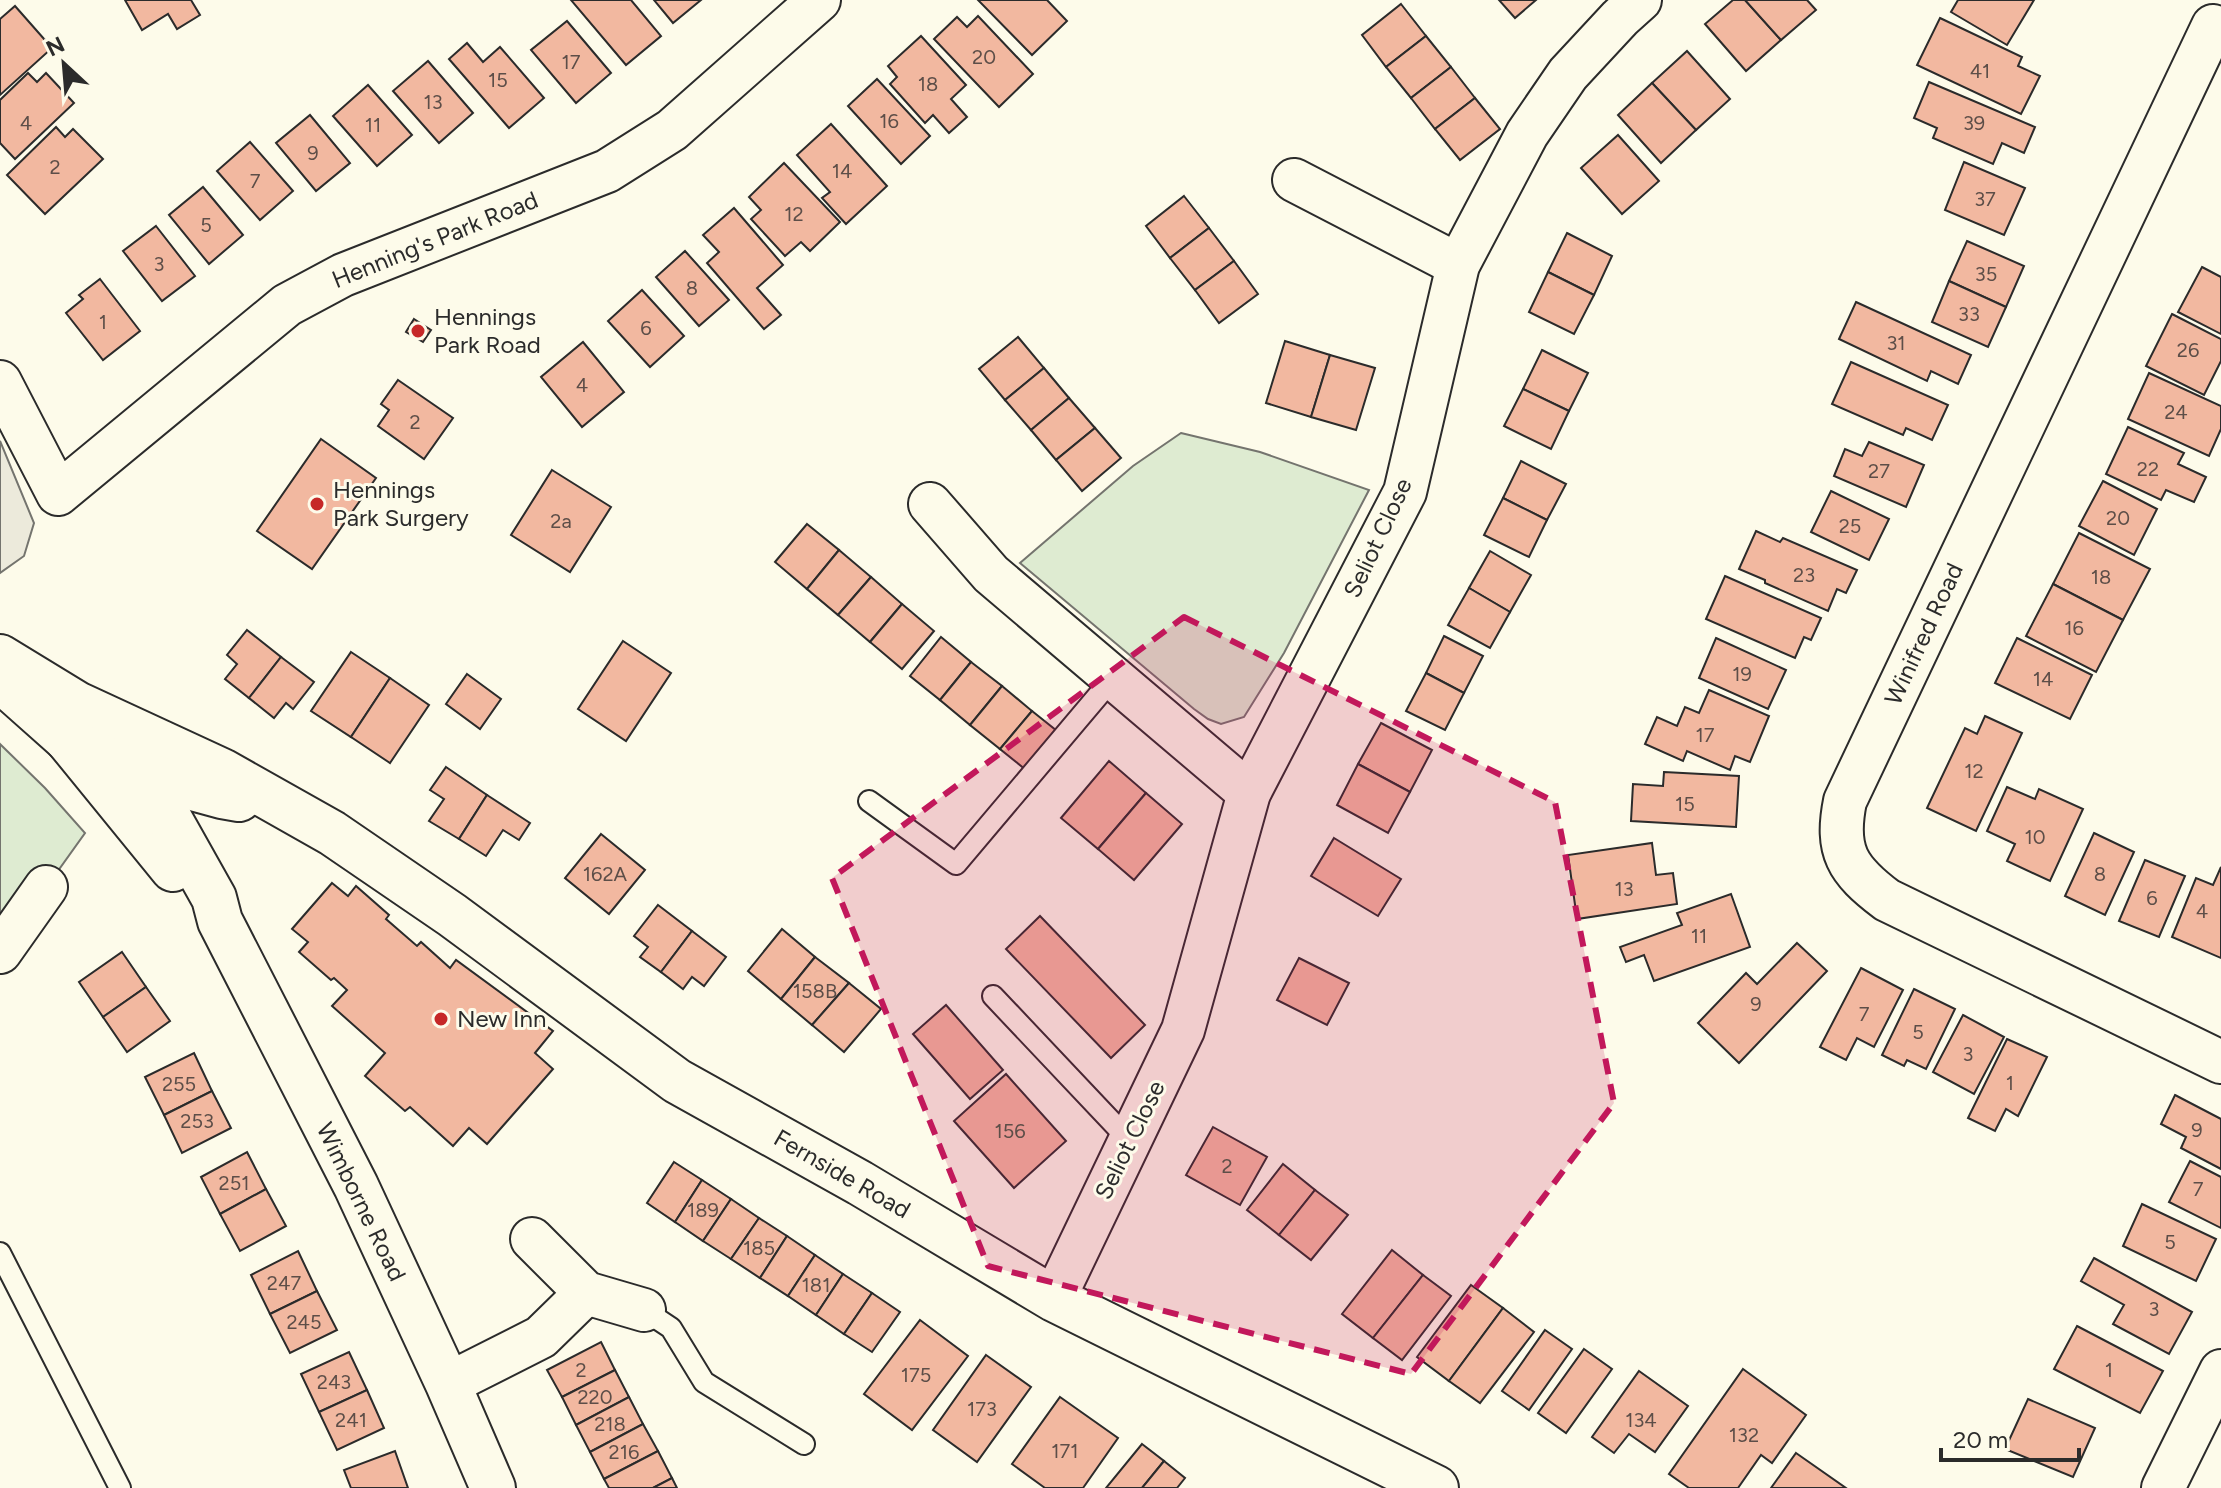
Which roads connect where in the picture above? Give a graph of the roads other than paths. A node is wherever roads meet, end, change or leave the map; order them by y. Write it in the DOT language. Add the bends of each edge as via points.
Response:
graph roads {
  1 [pos="819,0"];
  2 [pos="1640,0"];
  3 [pos="2213,26"];
  4 [pos="1294,180"];
  5 [pos="1458,265"];
  6 [pos="0,382"];
  7 [pos="930,504"];
  8 [pos="0,657"];
  9 [pos="1113,678"];
  10 [pos="0,679"];
  11 [pos="72,722"];
  12 [pos="127,726"];
  13 [pos="145,775"];
  14 [pos="1249,793"];
  15 [pos="869,801"];
  16 [pos="281,804"];
  17 [pos="46,887"];
  18 [pos="220,921"];
  19 [pos="0,952"];
  20 [pos="993,996"];
  21 [pos="2221,1062"];
  22 [pos="1130,1141"];
  23 [pos="532,1239"];
  24 [pos="0,1253"];
  25 [pos="586,1293"];
  26 [pos="1054,1299"];
  27 [pos="644,1310"];
  28 [pos="2221,1371"];
  29 [pos="448,1384"];
  30 [pos="804,1444"];
  31 [pos="120,1488"];
  32 [pos="493,1488"];
  33 [pos="1436,1488"];
  34 [pos="2163,1488"];
  1 -- 6 [label="street, Henning's Park Road" via="672,130 607,171 343,275 287,305 58,494"];
  2 -- 5 [label="street, Seliot Close" via="1568,74 1535,122"];
  3 -- 21 [label="street, Winifred Road" via="1845,801 1840,825 1850,866 1887,900"];
  4 -- 5 [label="street"];
  5 -- 14 [label="street, Seliot Close" via="1405,492"];
  7 -- 9 [label="street" via="991,574"];
  8 -- 11 [label="main road, Wimborne Road"];
  9 -- 14 [label="street"];
  9 -- 15 [label="lane" via="956,864"];
  10 -- 11 [label="main road, Wimborne Road"];
  11 -- 12 [label="main road, Wimborne Road"];
  11 -- 13 [label="main road, Fernside Road" via="122,767"];
  11 -- 18 [label="main road, Wimborne Road" via="202,904"];
  12 -- 16 [label="main road, Fernside Road"];
  13 -- 16 [label="main road, Fernside Road" via="222,796"];
  13 -- 18 [label="main road, Wimborne Road" via="214,898"];
  14 -- 22 [label="street, Seliot Close" via="1183,1030"];
  16 -- 26 [label="main road, Fernside Road" via="440,907 677,1081"];
  17 -- 19 [label="street"];
  18 -- 29 [label="main road, Wimborne Road" via="356,1186"];
  20 -- 22 [label="lane"];
  22 -- 26 [label="street, Seliot Close"];
  23 -- 25 [label="street"];
  24 -- 31 [label="lane"];
  25 -- 27 [label="street"];
  25 -- 29 [label="street" via="541,1337"];
  26 -- 33 [label="main road, Fernside Road"];
  27 -- 30 [label="lane" via="671,1328 704,1382"];
  28 -- 34 [label="street"];
  29 -- 32 [label="main road, Wimborne Road"];
}
